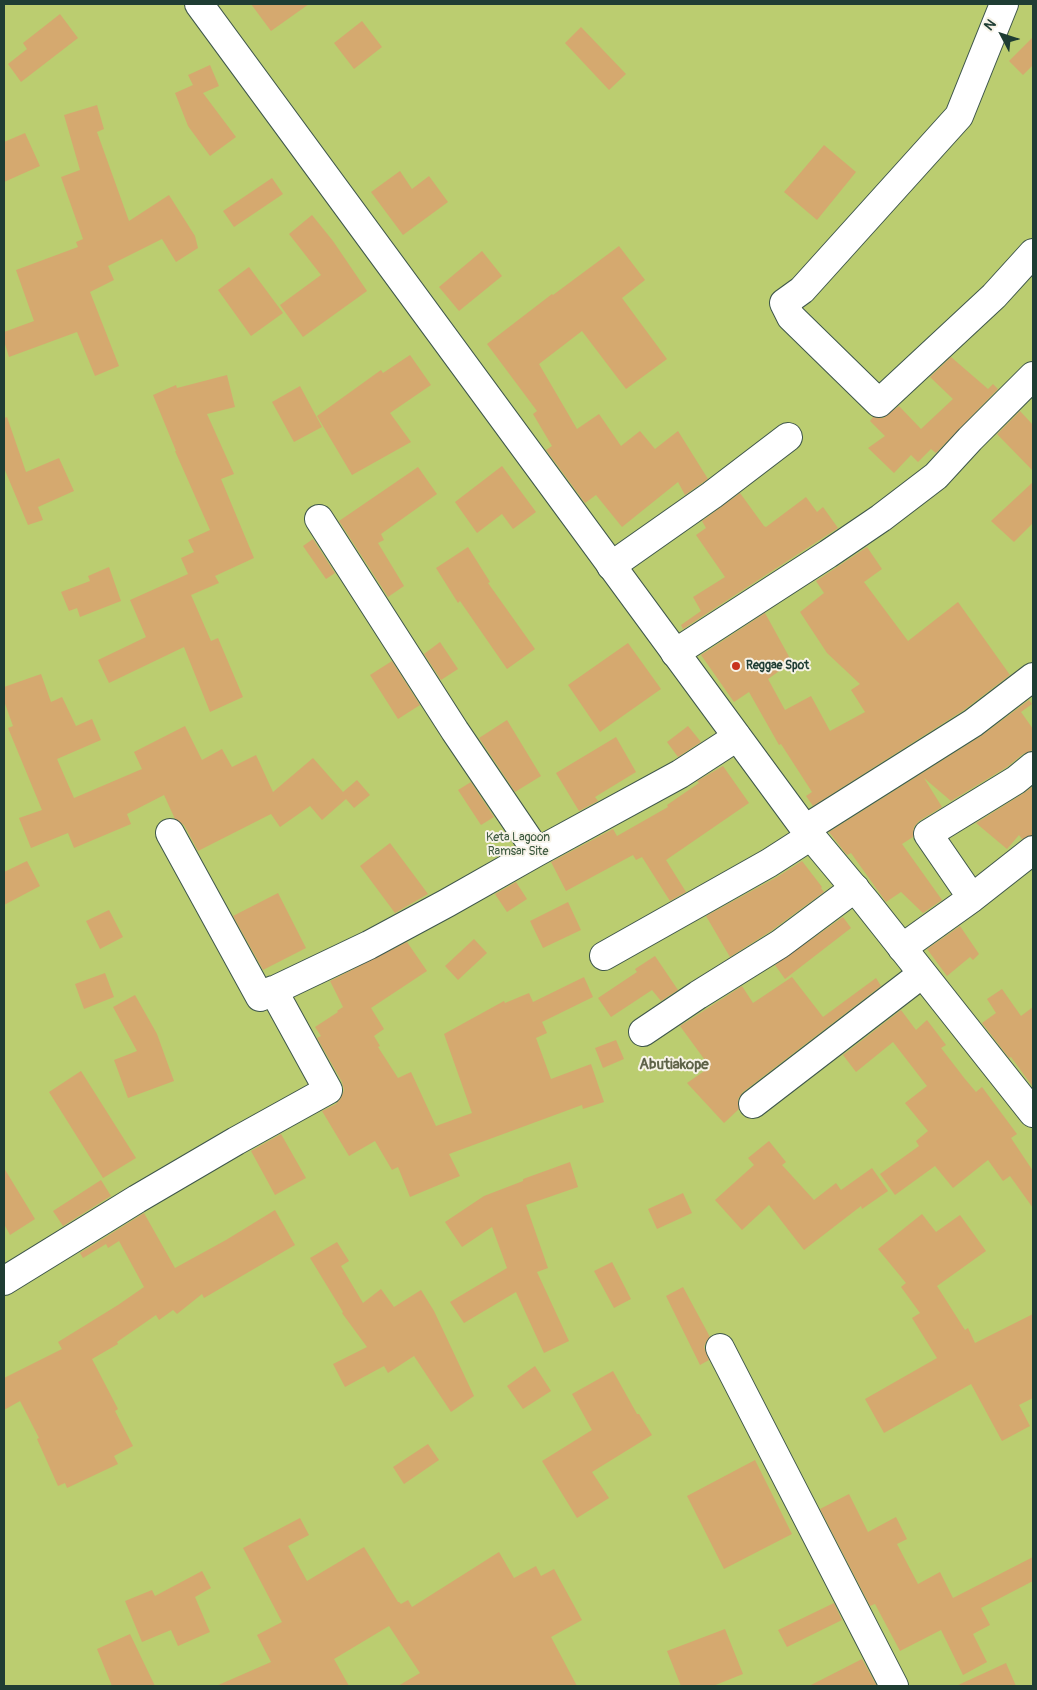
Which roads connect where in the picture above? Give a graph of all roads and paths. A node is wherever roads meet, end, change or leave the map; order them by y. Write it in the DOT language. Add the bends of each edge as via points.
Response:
graph roads {
  1 [pos="199,4"];
  2 [pos="1004,4"];
  3 [pos="1033,253"];
  4 [pos="1033,376"];
  5 [pos="788,437"];
  6 [pos="319,519"];
  7 [pos="611,566"];
  8 [pos="675,653"];
  9 [pos="1033,676"];
  10 [pos="737,737"];
  11 [pos="1033,766"];
  12 [pos="808,832"];
  13 [pos="170,833"];
  14 [pos="1033,850"];
  15 [pos="537,852"];
  16 [pos="855,888"];
  17 [pos="972,898"];
  18 [pos="902,948"];
  19 [pos="604,956"];
  20 [pos="922,974"];
  21 [pos="274,990"];
  22 [pos="643,1032"];
  23 [pos="753,1104"];
  24 [pos="1033,1114"];
  25 [pos="4,1282"];
  26 [pos="720,1348"];
  27 [pos="894,1686"];
  1 -- 7 [label="street"];
  2 -- 3 [label="street" via="959,116 802,290 784,303 790,317 879,403 994,296"];
  4 -- 8 [label="street" via="936,476 828,554"];
  5 -- 7 [label="street"];
  6 -- 15 [label="street" via="454,731"];
  7 -- 8 [label="street"];
  8 -- 10 [label="street"];
  9 -- 12 [label="street" via="972,723"];
  10 -- 12 [label="street"];
  10 -- 15 [label="street" via="680,774"];
  11 -- 17 [label="street" via="1016,780 928,834"];
  12 -- 16 [label="street"];
  12 -- 19 [label="street" via="769,863"];
  13 -- 21 [label="street" via="260,997"];
  14 -- 17 [label="street"];
  15 -- 21 [label="street" via="369,945"];
  16 -- 18 [label="street"];
  16 -- 22 [label="street" via="780,944"];
  17 -- 18 [label="street"];
  18 -- 20 [label="street"];
  20 -- 23 [label="street"];
  20 -- 24 [label="street"];
  21 -- 25 [label="street" via="328,1090 211,1155"];
  26 -- 27 [label="street"];
}
